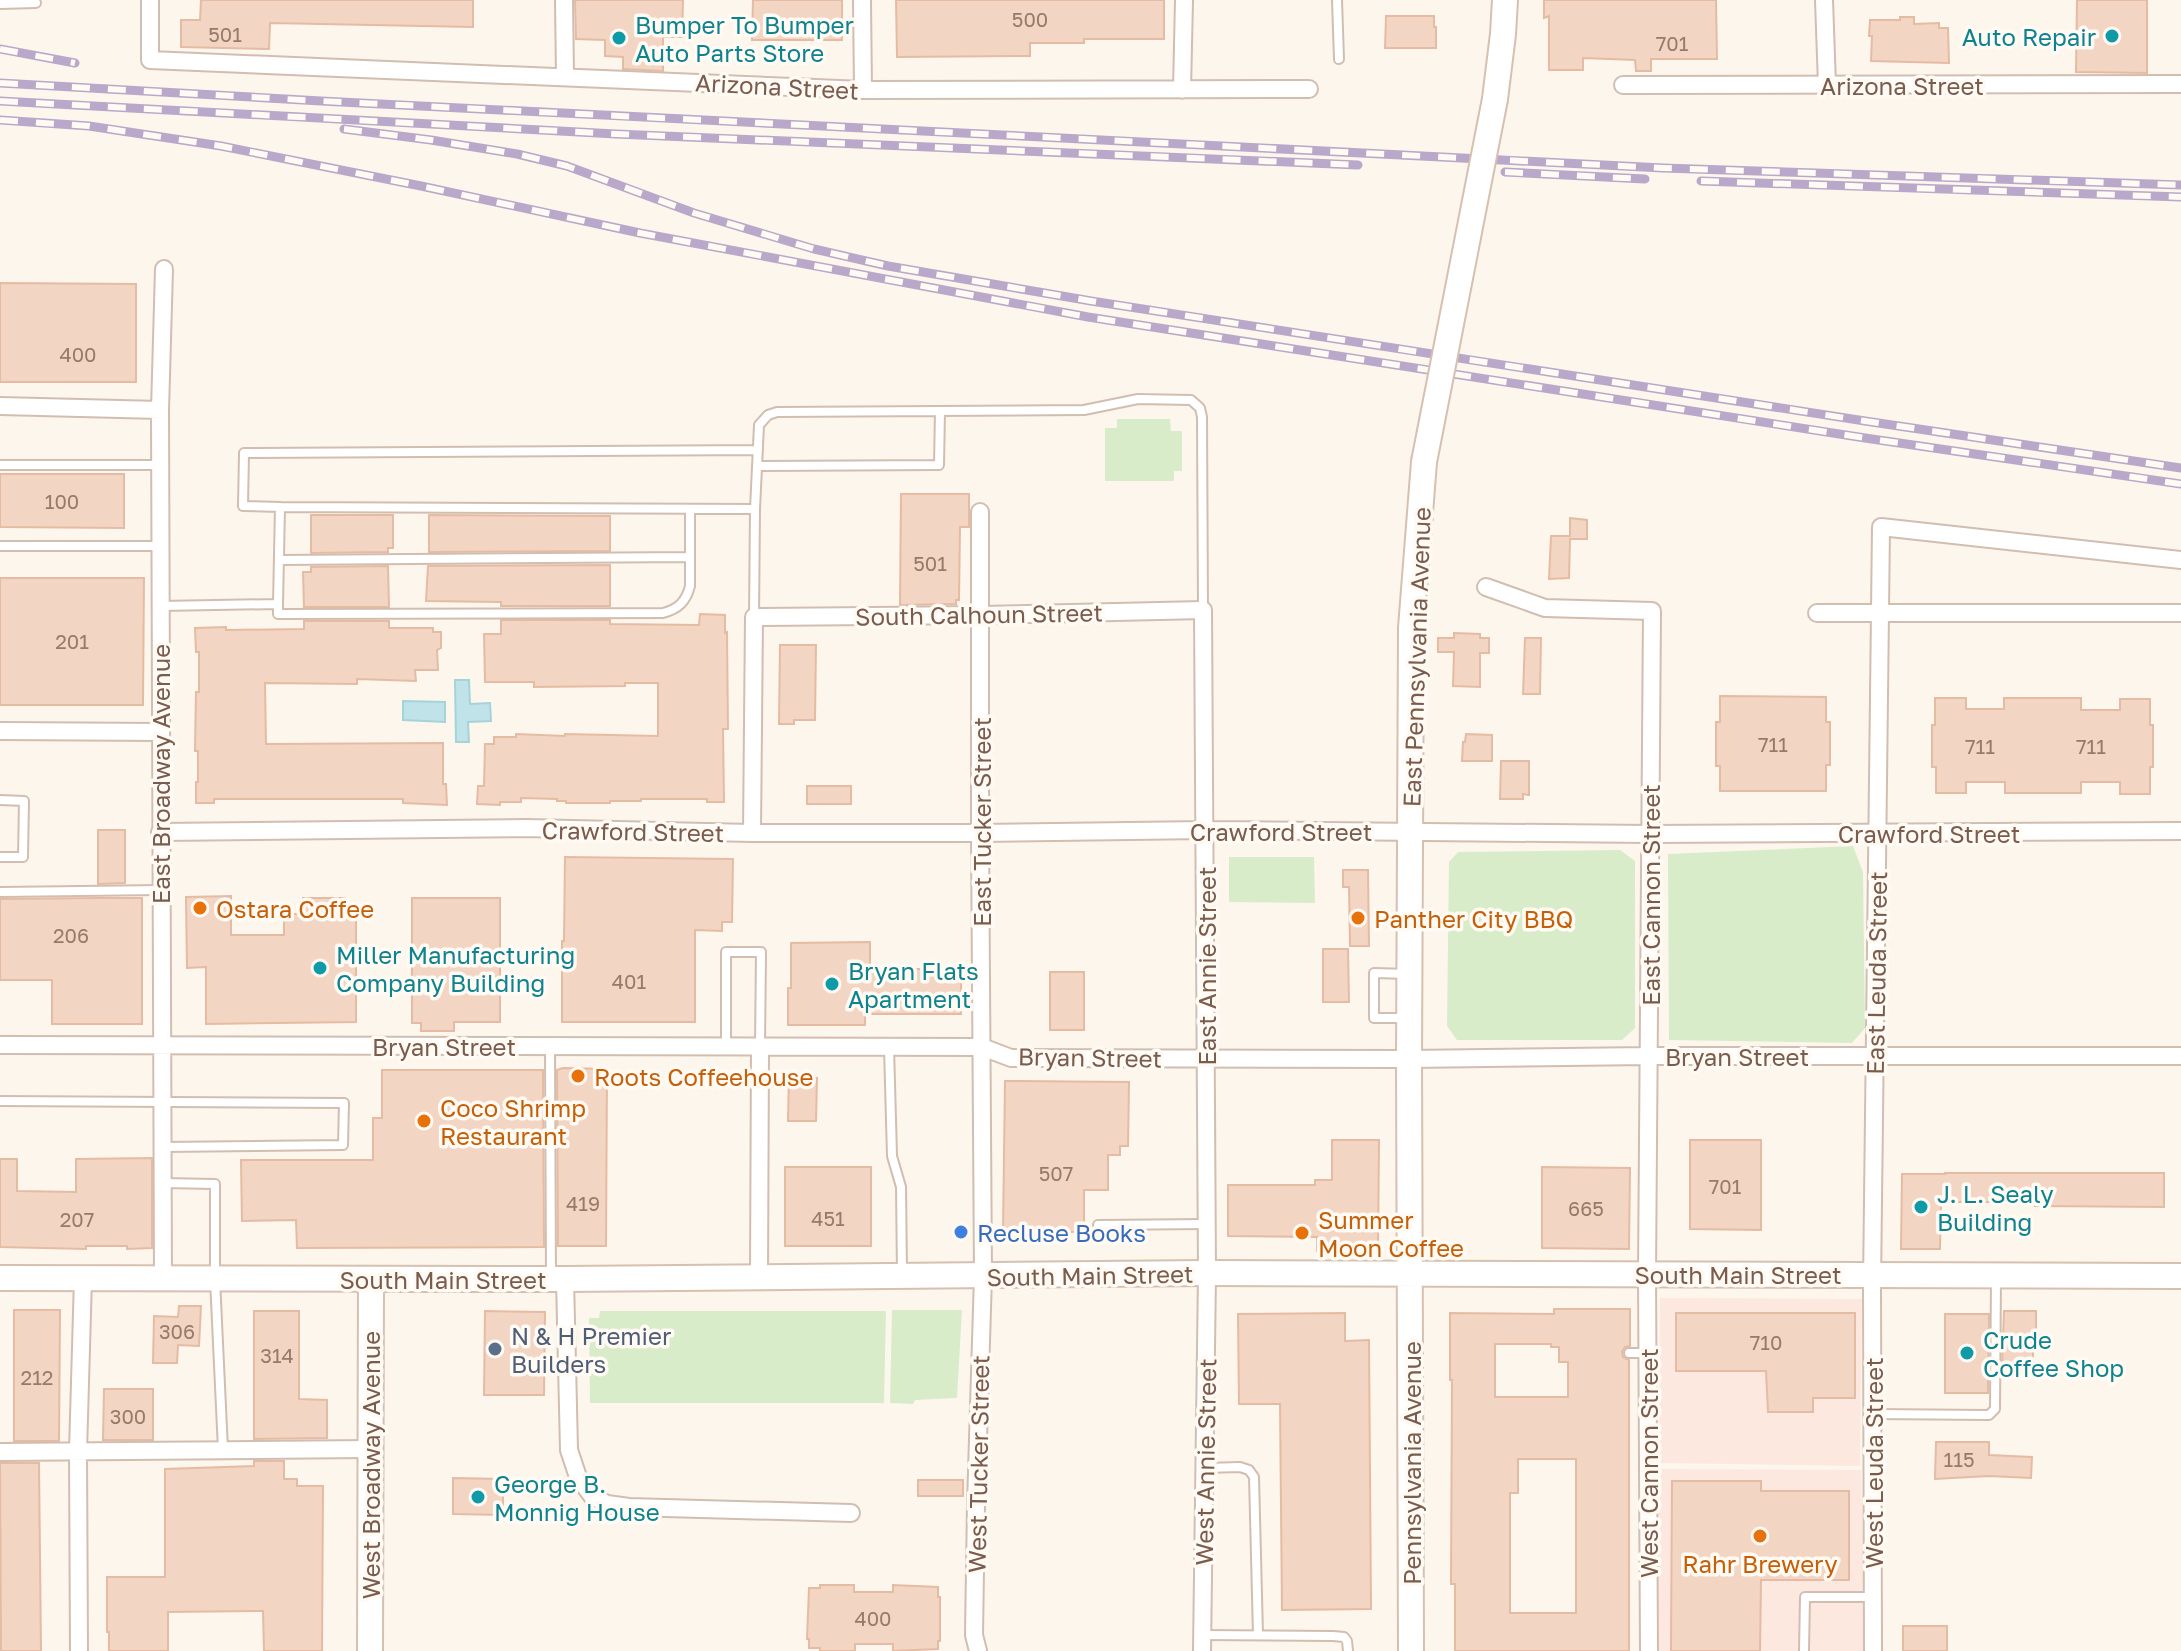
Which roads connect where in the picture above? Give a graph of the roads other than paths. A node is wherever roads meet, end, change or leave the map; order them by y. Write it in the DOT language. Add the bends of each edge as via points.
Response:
graph roads {
  1 [pos="150,0"];
  2 [pos="564,0"];
  3 [pos="862,0"];
  4 [pos="1184,0"];
  5 [pos="1337,0"];
  6 [pos="1505,0"];
  7 [pos="1824,0"];
  8 [pos="36,3"];
  9 [pos="0,4"];
  10 [pos="1339,59"];
  11 [pos="565,76"];
  12 [pos="2181,84"];
  13 [pos="1623,85"];
  14 [pos="1827,85"];
  15 [pos="1309,89"];
  16 [pos="863,90"];
  17 [pos="1182,90"];
  18 [pos="164,269"];
  19 [pos="0,406"];
  20 [pos="160,410"];
  21 [pos="940,411"];
  22 [pos="758,450"];
  23 [pos="0,465"];
  24 [pos="160,465"];
  25 [pos="757,466"];
  26 [pos="280,507"];
  27 [pos="690,509"];
  28 [pos="755,509"];
  29 [pos="980,512"];
  30 [pos="0,546"];
  31 [pos="160,546"];
  32 [pos="690,557"];
  33 [pos="279,560"];
  34 [pos="2181,560"];
  35 [pos="1486,587"];
  36 [pos="278,604"];
  37 [pos="160,606"];
  38 [pos="1203,610"];
  39 [pos="1880,611"];
  40 [pos="1817,613"];
  41 [pos="2181,613"];
  42 [pos="981,615"];
  43 [pos="754,617"];
  44 [pos="0,731"];
  45 [pos="160,732"];
  46 [pos="0,800"];
  47 [pos="1205,830"];
  48 [pos="2181,831"];
  49 [pos="160,832"];
  50 [pos="1410,832"];
  51 [pos="752,833"];
  52 [pos="980,833"];
  53 [pos="1650,834"];
  54 [pos="1877,834"];
  55 [pos="0,857"];
  56 [pos="161,890"];
  57 [pos="0,892"];
  58 [pos="1409,974"];
  59 [pos="1409,1018"];
  60 [pos="0,1045"];
  61 [pos="162,1046"];
  62 [pos="550,1047"];
  63 [pos="726,1047"];
  64 [pos="760,1047"];
  65 [pos="889,1047"];
  66 [pos="982,1047"];
  67 [pos="1648,1056"];
  68 [pos="1876,1056"];
  69 [pos="2181,1056"];
  70 [pos="1206,1059"];
  71 [pos="1409,1059"];
  72 [pos="0,1101"];
  73 [pos="162,1102"];
  74 [pos="163,1147"];
  75 [pos="163,1183"];
  76 [pos="1207,1224"];
  77 [pos="1098,1225"];
  78 [pos="1207,1273"];
  79 [pos="1409,1274"];
  80 [pos="1647,1274"];
  81 [pos="1873,1274"];
  82 [pos="1996,1275"];
  83 [pos="902,1276"];
  84 [pos="983,1276"];
  85 [pos="2181,1276"];
  86 [pos="0,1278"];
  87 [pos="83,1278"];
  88 [pos="759,1278"];
  89 [pos="163,1279"];
  90 [pos="215,1279"];
  91 [pos="558,1279"];
  92 [pos="371,1280"];
  93 [pos="1629,1353"];
  94 [pos="1647,1353"];
  95 [pos="1874,1414"];
  96 [pos="370,1449"];
  97 [pos="223,1450"];
  98 [pos="0,1452"];
  99 [pos="78,1452"];
  100 [pos="1205,1468"];
  101 [pos="851,1513"];
  102 [pos="1873,1597"];
  103 [pos="1258,1635"];
  104 [pos="1202,1643"];
  105 [pos="79,1651"];
  106 [pos="370,1651"];
  107 [pos="978,1651"];
  108 [pos="1348,1651"];
  109 [pos="1411,1651"];
  110 [pos="1649,1651"];
  111 [pos="1804,1651"];
  112 [pos="1873,1651"];
  1 -- 11 [label="street, Arizona Street" via="150,60"];
  2 -- 11 [label="street"];
  3 -- 16 [label="street"];
  4 -- 17 [label="street"];
  5 -- 10 [label="lane"];
  6 -- 50 [label="street, East Pennsylvania Avenue, bridge" via="1495,99 1424,462 1411,628"];
  7 -- 14 [label="street"];
  8 -- 9 [label="lane"];
  11 -- 16 [label="street, Arizona Street"];
  12 -- 14 [label="street, Arizona Street"];
  13 -- 14 [label="street, Arizona Street"];
  15 -- 17 [label="street, Arizona Street"];
  16 -- 17 [label="street, Arizona Street"];
  18 -- 20 [label="street, East Broadway Avenue"];
  19 -- 20 [label="street"];
  20 -- 24 [label="street, East Broadway Avenue"];
  21 -- 22 [label="lane" via="777,412 759,425"];
  21 -- 25 [label="lane" via="939,465"];
  21 -- 38 [label="lane" via="1084,410 1138,399 1191,400 1202,417"];
  22 -- 25 [label="lane"];
  22 -- 26 [label="lane" via="244,453 243,506"];
  23 -- 24 [label="lane"];
  24 -- 31 [label="street, East Broadway Avenue"];
  25 -- 28 [label="lane"];
  26 -- 27 [label="lane"];
  26 -- 33 [label="lane"];
  27 -- 28 [label="lane"];
  27 -- 32 [label="lane"];
  28 -- 43 [label="lane"];
  29 -- 42 [label="street, East Tucker Street"];
  30 -- 31 [label="lane"];
  31 -- 37 [label="street, East Broadway Avenue"];
  32 -- 33 [label="lane"];
  32 -- 36 [label="lane" via="688,596 675,610 663,613 278,614"];
  33 -- 36 [label="lane"];
  34 -- 39 [label="street, East Leuda Street" via="1881,527"];
  35 -- 53 [label="street, East Cannon Street" via="1545,608 1652,611"];
  36 -- 37 [label="lane"];
  37 -- 45 [label="street, East Broadway Avenue"];
  38 -- 42 [label="street, South Calhoun Street"];
  38 -- 47 [label="street, East Annie Street"];
  39 -- 40 [label="street"];
  39 -- 41 [label="street"];
  39 -- 54 [label="street, East Leuda Street"];
  42 -- 43 [label="street, South Calhoun Street"];
  42 -- 52 [label="street, East Tucker Street"];
  43 -- 51 [label="street"];
  44 -- 45 [label="street"];
  45 -- 49 [label="street, East Broadway Avenue"];
  46 -- 55 [label="lane" via="24,801 23,857"];
  47 -- 50 [label="street, Crawford Street"];
  47 -- 52 [label="street, Crawford Street"];
  47 -- 70 [label="street, East Annie Street"];
  48 -- 54 [label="street, Crawford Street"];
  49 -- 51 [label="street, Crawford Street" via="526,828"];
  49 -- 56 [label="street, East Broadway Avenue"];
  50 -- 53 [label="street, Crawford Street"];
  50 -- 58 [label="street, East Pennsylvania Avenue"];
  51 -- 52 [label="street, Crawford Street"];
  52 -- 66 [label="street, East Tucker Street"];
  53 -- 54 [label="street, Crawford Street"];
  53 -- 67 [label="street, East Cannon Street"];
  54 -- 68 [label="street, East Leuda Street"];
  56 -- 57 [label="lane"];
  56 -- 61 [label="street, East Broadway Avenue"];
  58 -- 59 [label="street, East Pennsylvania Avenue"];
  58 -- 59 [label="lane" via="1374,973 1374,1018"];
  59 -- 71 [label="street, East Pennsylvania Avenue"];
  60 -- 61 [label="street, Bryan Street"];
  61 -- 62 [label="street, Bryan Street"];
  61 -- 73 [label="street, East Broadway Avenue"];
  62 -- 63 [label="street, Bryan Street"];
  62 -- 91 [label="lane"];
  63 -- 64 [label="street, Bryan Street"];
  63 -- 64 [label="lane" via="726,952 761,952"];
  64 -- 65 [label="street, Bryan Street"];
  64 -- 88 [label="street"];
  65 -- 66 [label="street, Bryan Street"];
  65 -- 83 [label="lane" via="892,1156 901,1187"];
  66 -- 70 [label="street, Bryan Street" via="1011,1058"];
  66 -- 84 [label="street, East Tucker Street"];
  67 -- 68 [label="street, Bryan Street"];
  67 -- 71 [label="street, Bryan Street"];
  67 -- 80 [label="street, East Cannon Street"];
  68 -- 69 [label="street, Bryan Street"];
  68 -- 81 [label="street, East Leuda Street"];
  70 -- 71 [label="street, Bryan Street"];
  70 -- 76 [label="street, East Annie Street"];
  71 -- 79 [label="street, East Pennsylvania Avenue"];
  72 -- 73 [label="lane"];
  73 -- 74 [label="street, East Broadway Avenue"];
  73 -- 74 [label="lane" via="344,1103 343,1145"];
  74 -- 75 [label="street, East Broadway Avenue"];
  75 -- 89 [label="street, East Broadway Avenue"];
  75 -- 90 [label="lane" via="215,1184"];
  76 -- 77 [label="lane"];
  76 -- 78 [label="street, East Annie Street"];
  78 -- 79 [label="street, South Main Street"];
  78 -- 84 [label="street, South Main Street"];
  78 -- 100 [label="street, West Annie Street"];
  79 -- 80 [label="street, South Main Street"];
  79 -- 109 [label="street, Pennsylvania Avenue"];
  80 -- 81 [label="street, South Main Street"];
  80 -- 94 [label="street, West Cannon Street"];
  81 -- 82 [label="street, South Main Street"];
  81 -- 95 [label="street, West Leuda Street"];
  82 -- 85 [label="street, South Main Street"];
  82 -- 95 [label="lane" via="1995,1409 1989,1415"];
  83 -- 84 [label="street, South Main Street"];
  83 -- 88 [label="street, South Main Street"];
  84 -- 107 [label="street, West Tucker Street" via="974,1635"];
  86 -- 87 [label="street, South Main Street"];
  87 -- 89 [label="street, South Main Street"];
  87 -- 99 [label="street"];
  88 -- 91 [label="street, South Main Street"];
  89 -- 90 [label="street, South Main Street"];
  90 -- 92 [label="street, South Main Street"];
  90 -- 97 [label="lane"];
  91 -- 92 [label="street, South Main Street"];
  91 -- 101 [label="street" via="569,1450 578,1477 592,1496 629,1507"];
  92 -- 96 [label="street, West Broadway Avenue"];
  93 -- 94 [label="lane"];
  94 -- 110 [label="street, West Cannon Street"];
  95 -- 102 [label="street, West Leuda Street"];
  96 -- 97 [label="street"];
  96 -- 106 [label="street, West Broadway Avenue"];
  97 -- 99 [label="street"];
  98 -- 99 [label="street"];
  99 -- 105 [label="street"];
  100 -- 103 [label="lane" via="1240,1467 1254,1477"];
  100 -- 104 [label="street, West Annie Street"];
  102 -- 111 [label="lane" via="1805,1597"];
  102 -- 112 [label="street, West Leuda Street"];
  103 -- 104 [label="lane"];
  103 -- 108 [label="lane" via="1344,1637"];
}
